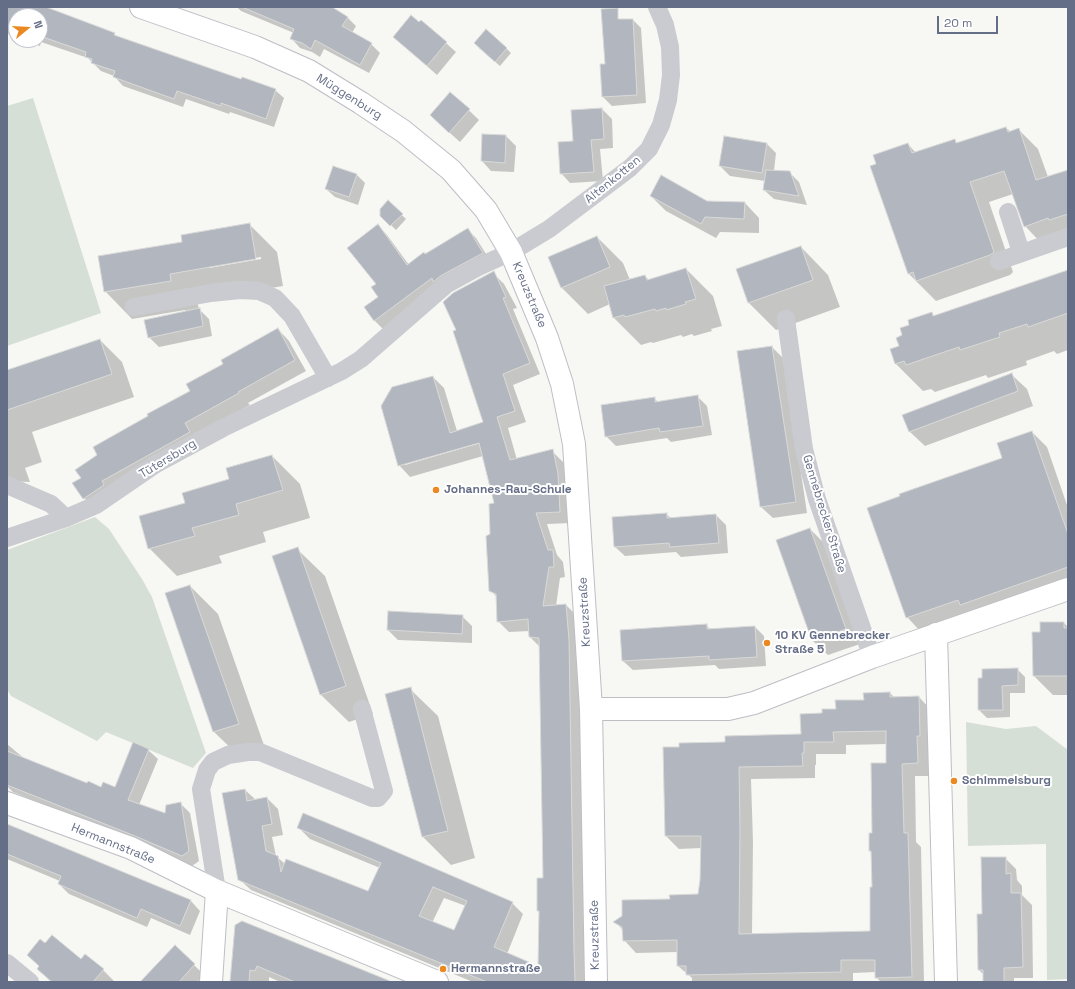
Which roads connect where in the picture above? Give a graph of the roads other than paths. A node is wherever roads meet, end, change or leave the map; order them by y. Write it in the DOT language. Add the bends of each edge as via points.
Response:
graph roads {
  1 [pos="141,7"];
  2 [pos="657,7"];
  3 [pos="1008,212"];
  4 [pos="1068,237"];
  5 [pos="511,252"];
  6 [pos="1021,252"];
  7 [pos="998,261"];
  8 [pos="134,307"];
  9 [pos="786,319"];
  10 [pos="328,378"];
  11 [pos="7,485"];
  12 [pos="66,518"];
  13 [pos="7,538"];
  14 [pos="1068,590"];
  15 [pos="936,634"];
  16 [pos="872,657"];
  17 [pos="362,709"];
  18 [pos="591,709"];
  19 [pos="7,803"];
  20 [pos="217,891"];
  21 [pos="7,963"];
  22 [pos="30,982"];
  23 [pos="211,982"];
  24 [pos="437,982"];
  25 [pos="596,982"];
  26 [pos="946,982"];
  1 -- 5 [label="main road, Müggenburg" via="255,47 309,71 361,103 402,131 450,170 486,210"];
  2 -- 5 [label="street, Altenkotten" via="665,25 670,47 671,75 661,125 649,150 630,168 549,229"];
  3 -- 6 [label="street"];
  4 -- 6 [label="street"];
  5 -- 10 [label="street, Tütersburg" via="447,284 361,359"];
  5 -- 18 [label="main road, Kreuzstraße" via="547,338 562,384 574,444"];
  6 -- 7 [label="street"];
  8 -- 10 [label="street" via="212,293 259,291 275,298 292,316"];
  9 -- 16 [label="street, Gennebrecker Straße" via="804,449 817,499"];
  10 -- 12 [label="street, Tütersburg" via="223,428 156,464 96,505"];
  11 -- 12 [label="street" via="51,504"];
  12 -- 13 [label="street, Tütersburg"];
  14 -- 15 [label="main road"];
  15 -- 16 [label="main road"];
  15 -- 26 [label="main road"];
  16 -- 18 [label="main road" via="754,703 728,709"];
  17 -- 20 [label="street" via="384,791 378,798 372,798 260,752 228,755 213,762 207,770 201,789"];
  18 -- 25 [label="main road, Kreuzstraße"];
  19 -- 20 [label="main road, Hermannstraße" via="131,848"];
  20 -- 23 [label="main road"];
  20 -- 24 [label="main road, Hermannstraße"];
  21 -- 22 [label="street"];
}
